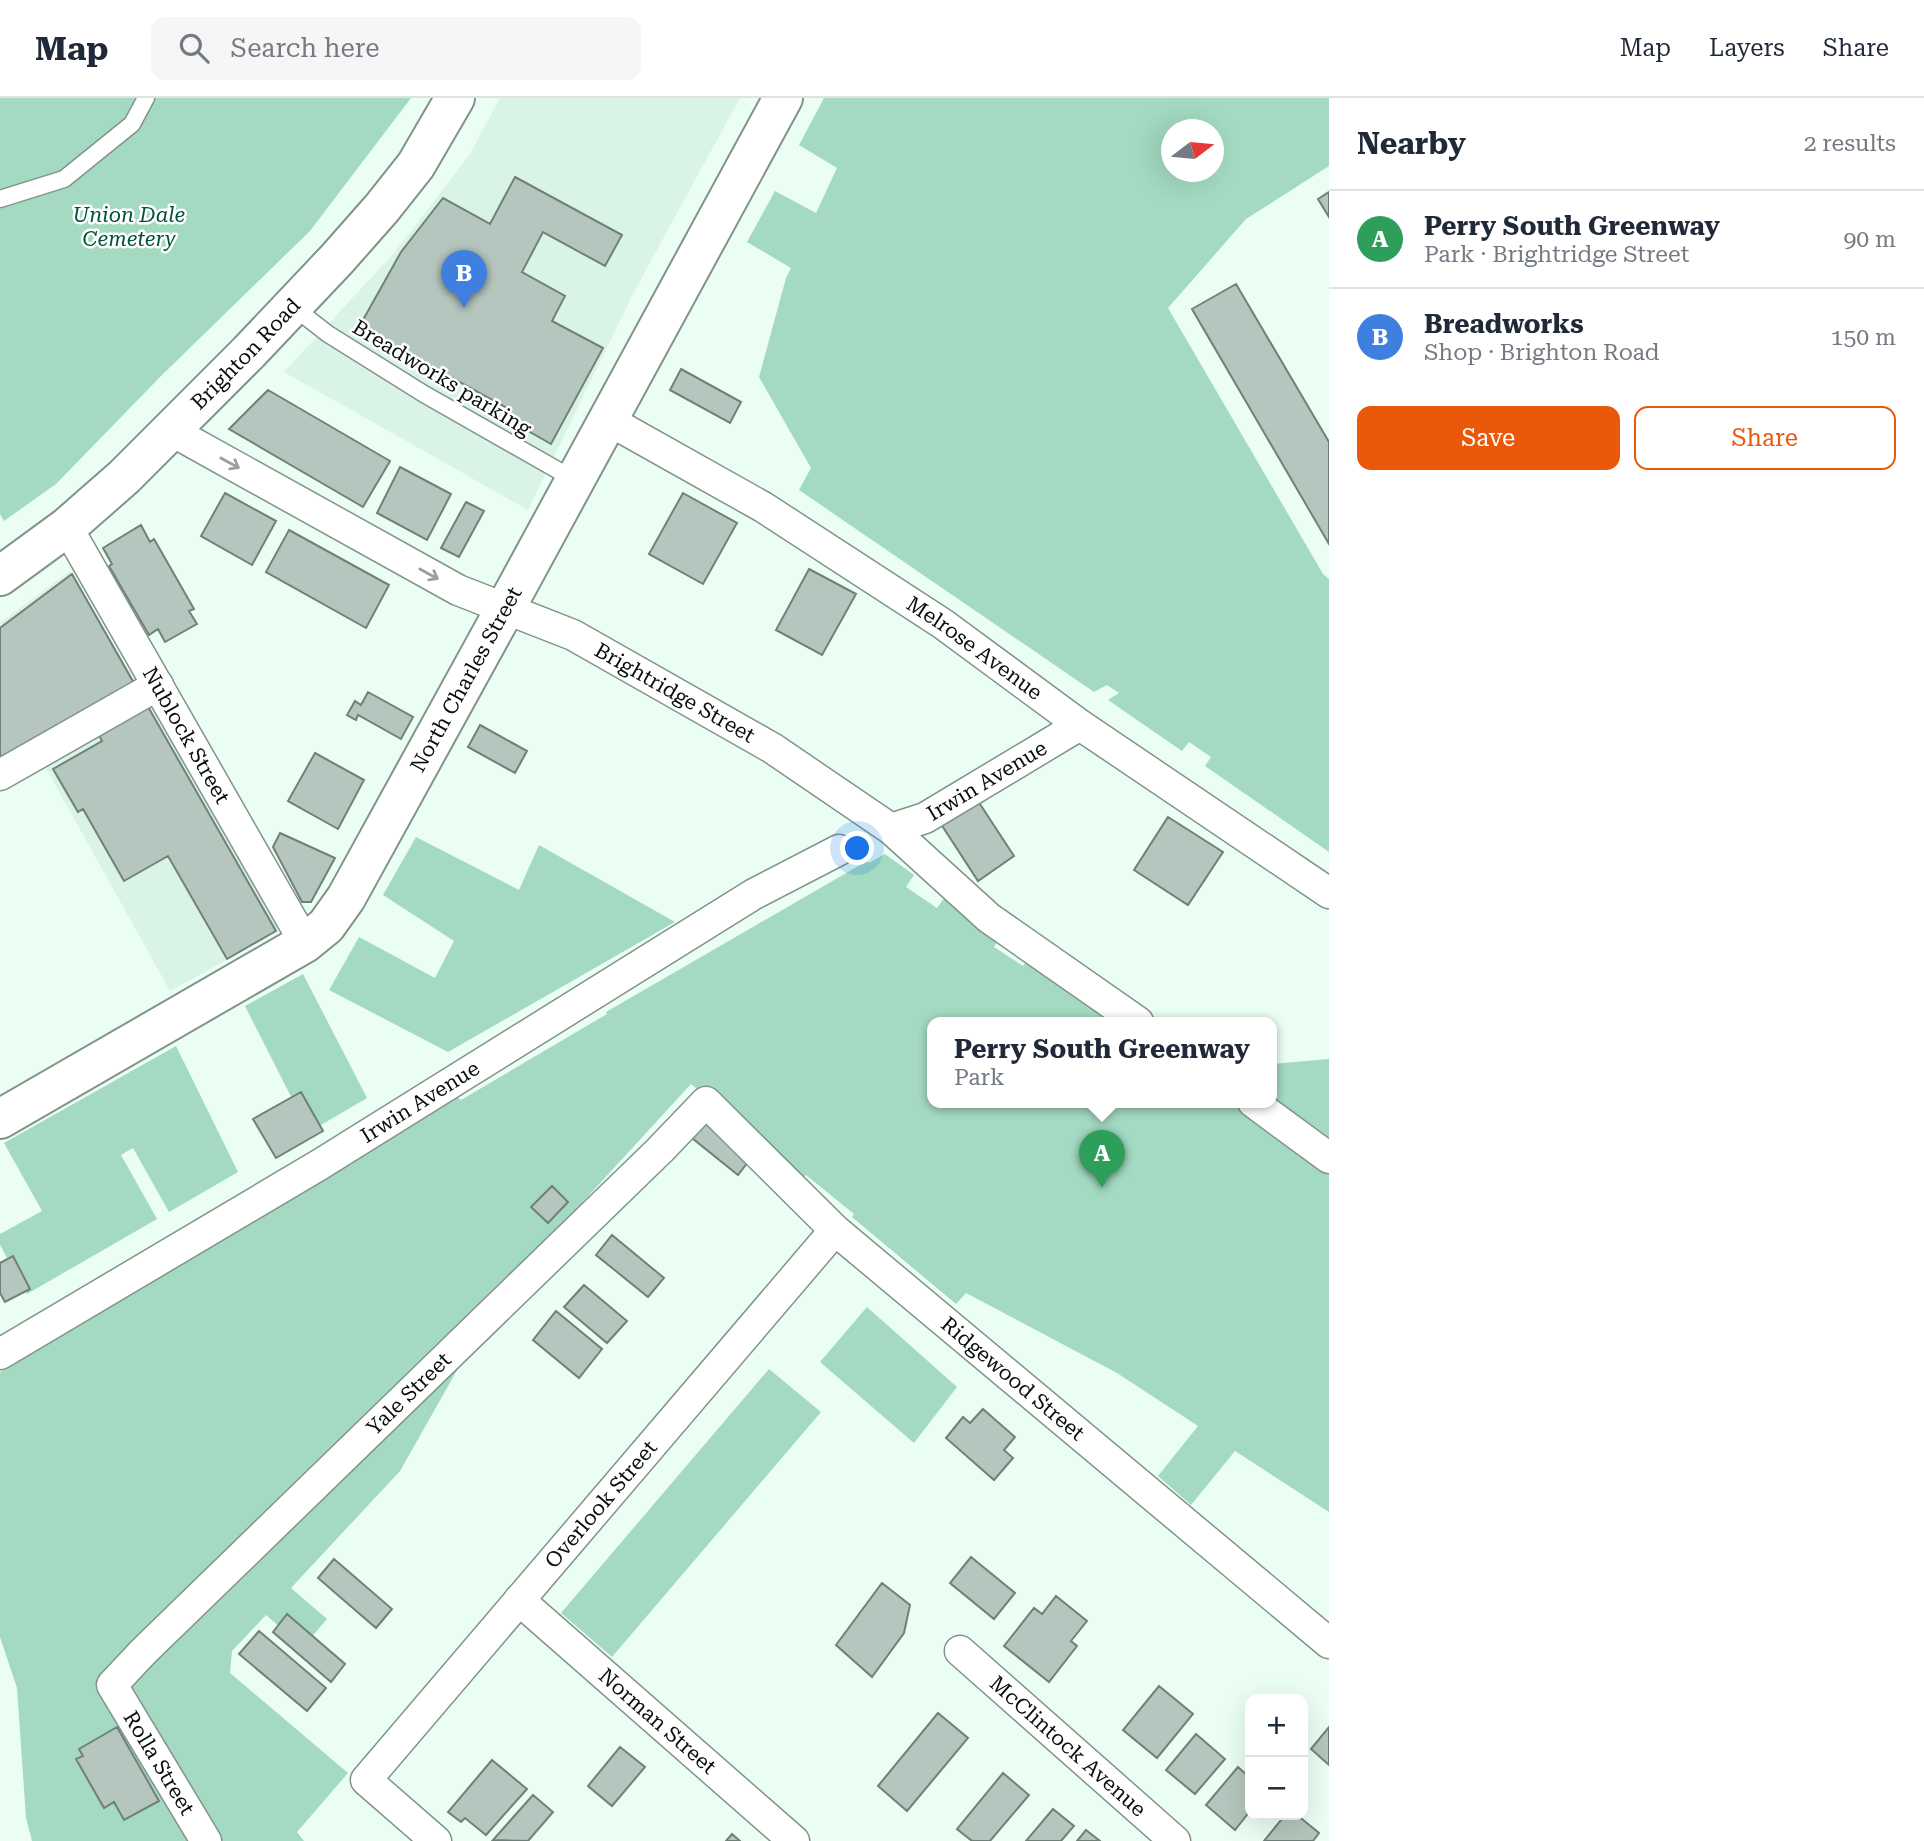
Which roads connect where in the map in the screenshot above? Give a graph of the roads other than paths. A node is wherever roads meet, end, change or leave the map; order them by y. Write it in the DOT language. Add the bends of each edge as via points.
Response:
graph roads {
  1 [pos="146,98"];
  2 [pos="454,98"];
  3 [pos="783,98"];
  4 [pos="0,199"];
  5 [pos="292,306"];
  6 [pos="608,421"];
  7 [pos="170,430"];
  8 [pos="575,480"];
  9 [pos="67,527"];
  10 [pos="0,576"];
  11 [pos="505,609"];
  12 [pos="158,685"];
  13 [pos="1080,725"];
  14 [pos="0,775"];
  15 [pos="891,829"];
  16 [pos="839,850"];
  17 [pos="1329,894"];
  18 [pos="305,943"];
  19 [pos="1131,1017"];
  20 [pos="706,1102"];
  21 [pos="1261,1108"];
  22 [pos="0,1119"];
  23 [pos="1329,1158"];
  24 [pos="835,1230"];
  25 [pos="0,1354"];
  26 [pos="519,1600"];
  27 [pos="1329,1643"];
  28 [pos="960,1651"];
  29 [pos="113,1685"];
  30 [pos="206,1841"];
  31 [pos="436,1841"];
  32 [pos="794,1841"];
  33 [pos="1175,1841"];
  1 -- 4 [label="lane" via="132,124 64,179"];
  2 -- 5 [label="street, Brighton Road" via="416,165"];
  3 -- 6 [label="street, North Charles Street"];
  5 -- 7 [label="street, Brighton Road"];
  5 -- 8 [label="lane, Breadworks parking" via="414,387"];
  6 -- 8 [label="street, North Charles Street"];
  6 -- 13 [label="street, Melrose Avenue" via="774,514 943,624"];
  7 -- 9 [label="street, Brighton Road"];
  7 -- 11 [label="street, Brightridge Street, one-way" via="458,590"];
  8 -- 11 [label="street, North Charles Street"];
  9 -- 10 [label="street, Brighton Road"];
  9 -- 12 [label="street, Nublock Street"];
  11 -- 15 [label="street, Brightridge Street" via="572,635 772,748"];
  11 -- 18 [label="street, North Charles Street" via="346,898 326,926"];
  12 -- 14 [label="street"];
  12 -- 18 [label="street, Nublock Street"];
  13 -- 15 [label="street, Irwin Avenue" via="925,818"];
  13 -- 17 [label="street, Melrose Avenue"];
  15 -- 19 [label="street, Brightridge Street" via="989,918"];
  16 -- 25 [label="street, Irwin Avenue" via="754,894 319,1165"];
  18 -- 22 [label="street, North Charles Street"];
  20 -- 24 [label="street, Ridgewood Street"];
  20 -- 29 [label="street, Yale Street"];
  21 -- 23 [label="street"];
  24 -- 26 [label="street, Overlook Street"];
  24 -- 27 [label="street, Ridgewood Street"];
  26 -- 31 [label="street, Overlook Street" via="366,1780"];
  26 -- 32 [label="street, Norman Street"];
  28 -- 33 [label="street, McClintock Avenue"];
  29 -- 30 [label="street, Rolla Street"];
}
